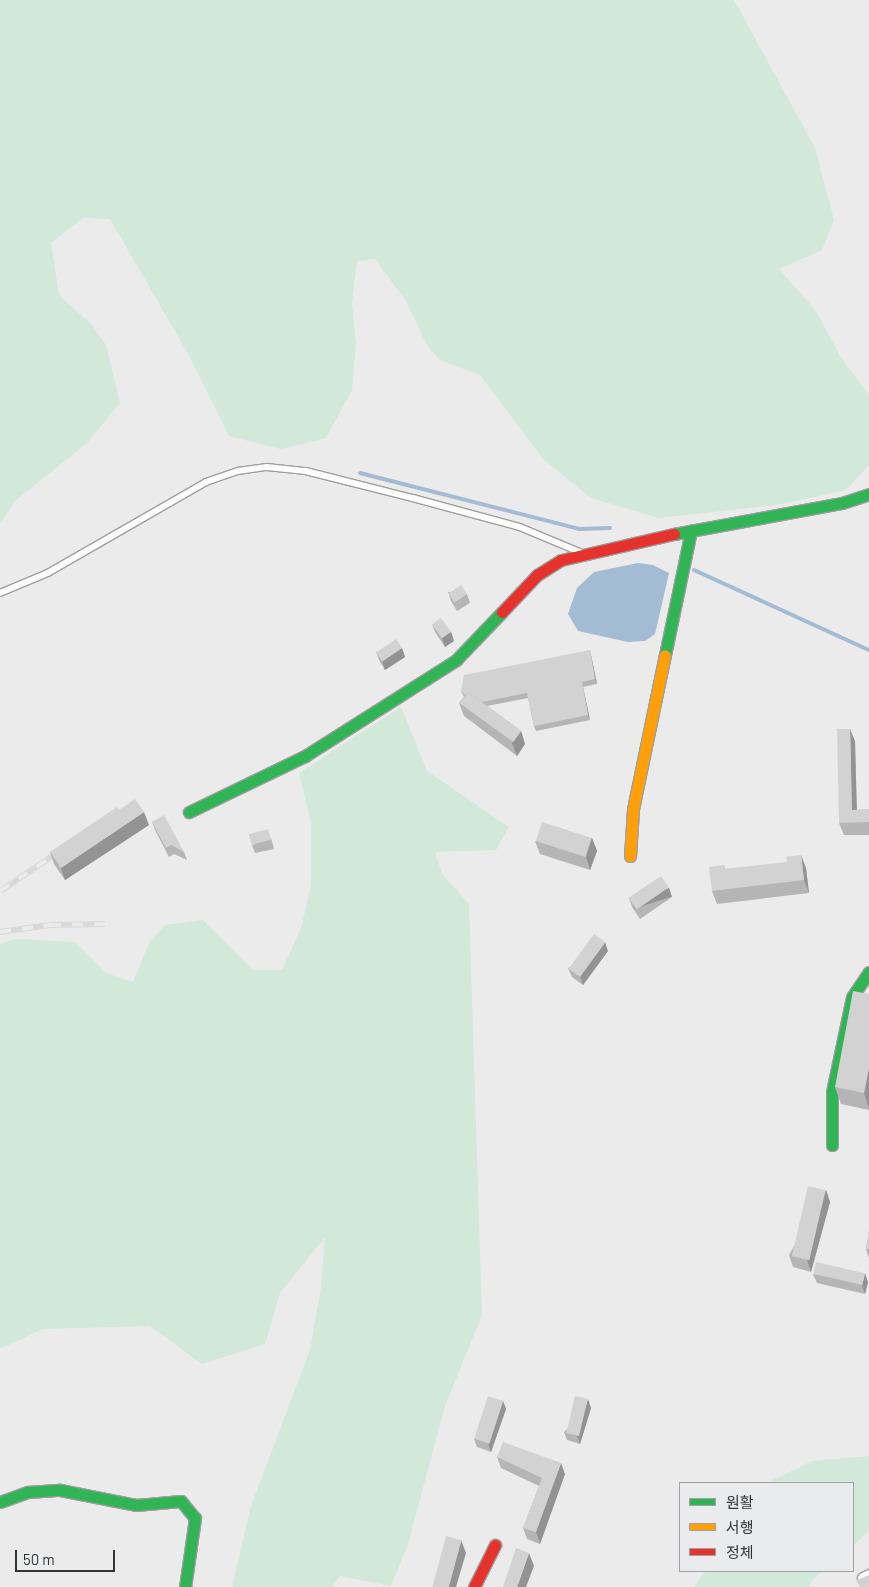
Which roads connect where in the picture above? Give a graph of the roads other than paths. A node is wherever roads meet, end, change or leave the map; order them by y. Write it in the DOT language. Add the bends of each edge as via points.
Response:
graph roads {
  1 [pos="869,494"];
  2 [pos="691,531"];
  3 [pos="584,554"];
  4 [pos="0,593"];
  5 [pos="189,812"];
  6 [pos="630,856"];
  7 [pos="869,972"];
  8 [pos="832,1145"];
  9 [pos="0,1502"];
  10 [pos="495,1545"];
  11 [pos="185,1587"];
  12 [pos="474,1587"];
  1 -- 2 [label="street" via="842,503"];
  2 -- 3 [label="street"];
  2 -- 6 [label="street" via="633,810"];
  3 -- 4 [label="lane" via="520,527 422,500 306,472 267,467 238,471 206,482 48,573"];
  3 -- 5 [label="street" via="560,560 538,575 456,660 305,756"];
  7 -- 8 [label="street" via="852,997 832,1092"];
  9 -- 11 [label="street" via="28,1492 60,1490 136,1505 181,1501 194,1518"];
  10 -- 12 [label="street"];
}
